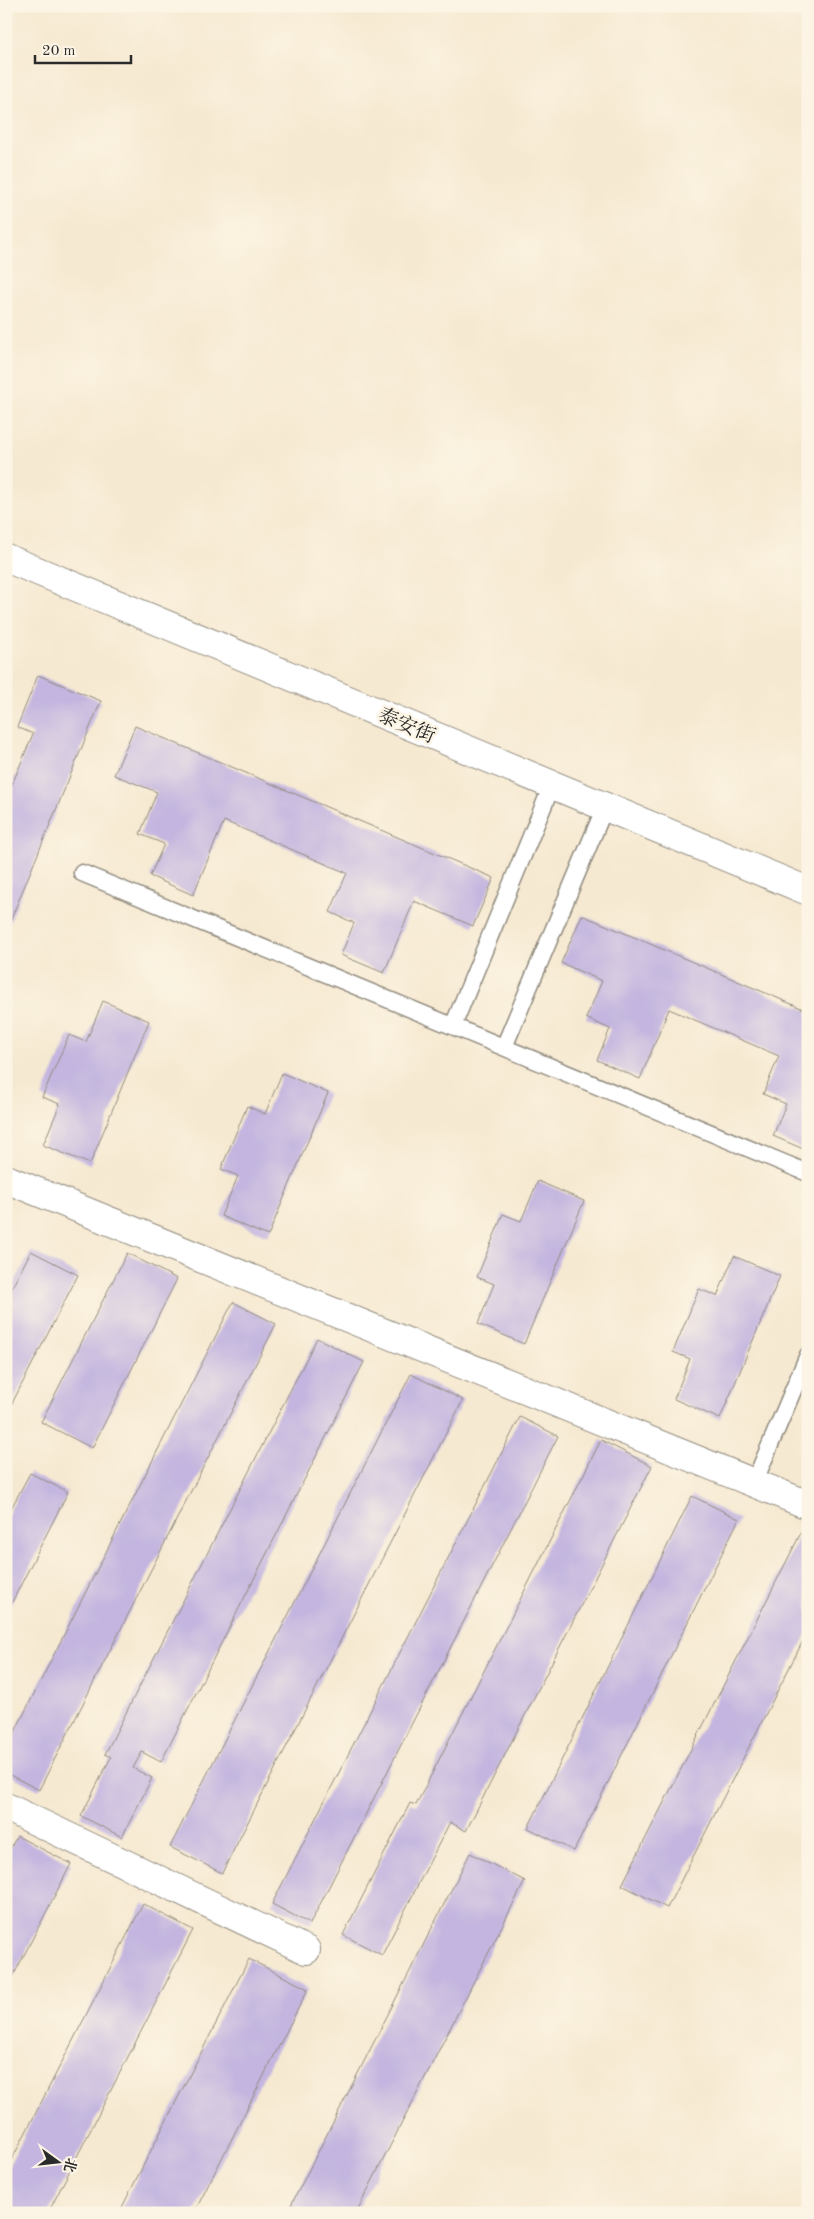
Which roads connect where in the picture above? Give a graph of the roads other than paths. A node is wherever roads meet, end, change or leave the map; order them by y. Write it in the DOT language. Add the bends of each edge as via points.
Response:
graph roads {
  1 [pos="6,558"];
  2 [pos="552,785"];
  3 [pos="605,807"];
  4 [pos="82,873"];
  5 [pos="808,892"];
  6 [pos="453,1026"];
  7 [pos="504,1047"];
  8 [pos="808,1173"];
  9 [pos="6,1179"];
  10 [pos="808,1355"];
  11 [pos="754,1484"];
  12 [pos="808,1504"];
  13 [pos="6,1808"];
  14 [pos="306,1950"];
  1 -- 2 [label="street, 泰安街"];
  2 -- 3 [label="street, 泰安街"];
  2 -- 6 [label="lane"];
  3 -- 5 [label="street, 泰安街"];
  3 -- 7 [label="lane"];
  4 -- 6 [label="lane"];
  6 -- 7 [label="lane"];
  7 -- 8 [label="lane"];
  9 -- 11 [label="street"];
  10 -- 11 [label="lane"];
  11 -- 12 [label="street"];
  13 -- 14 [label="street"];
}
